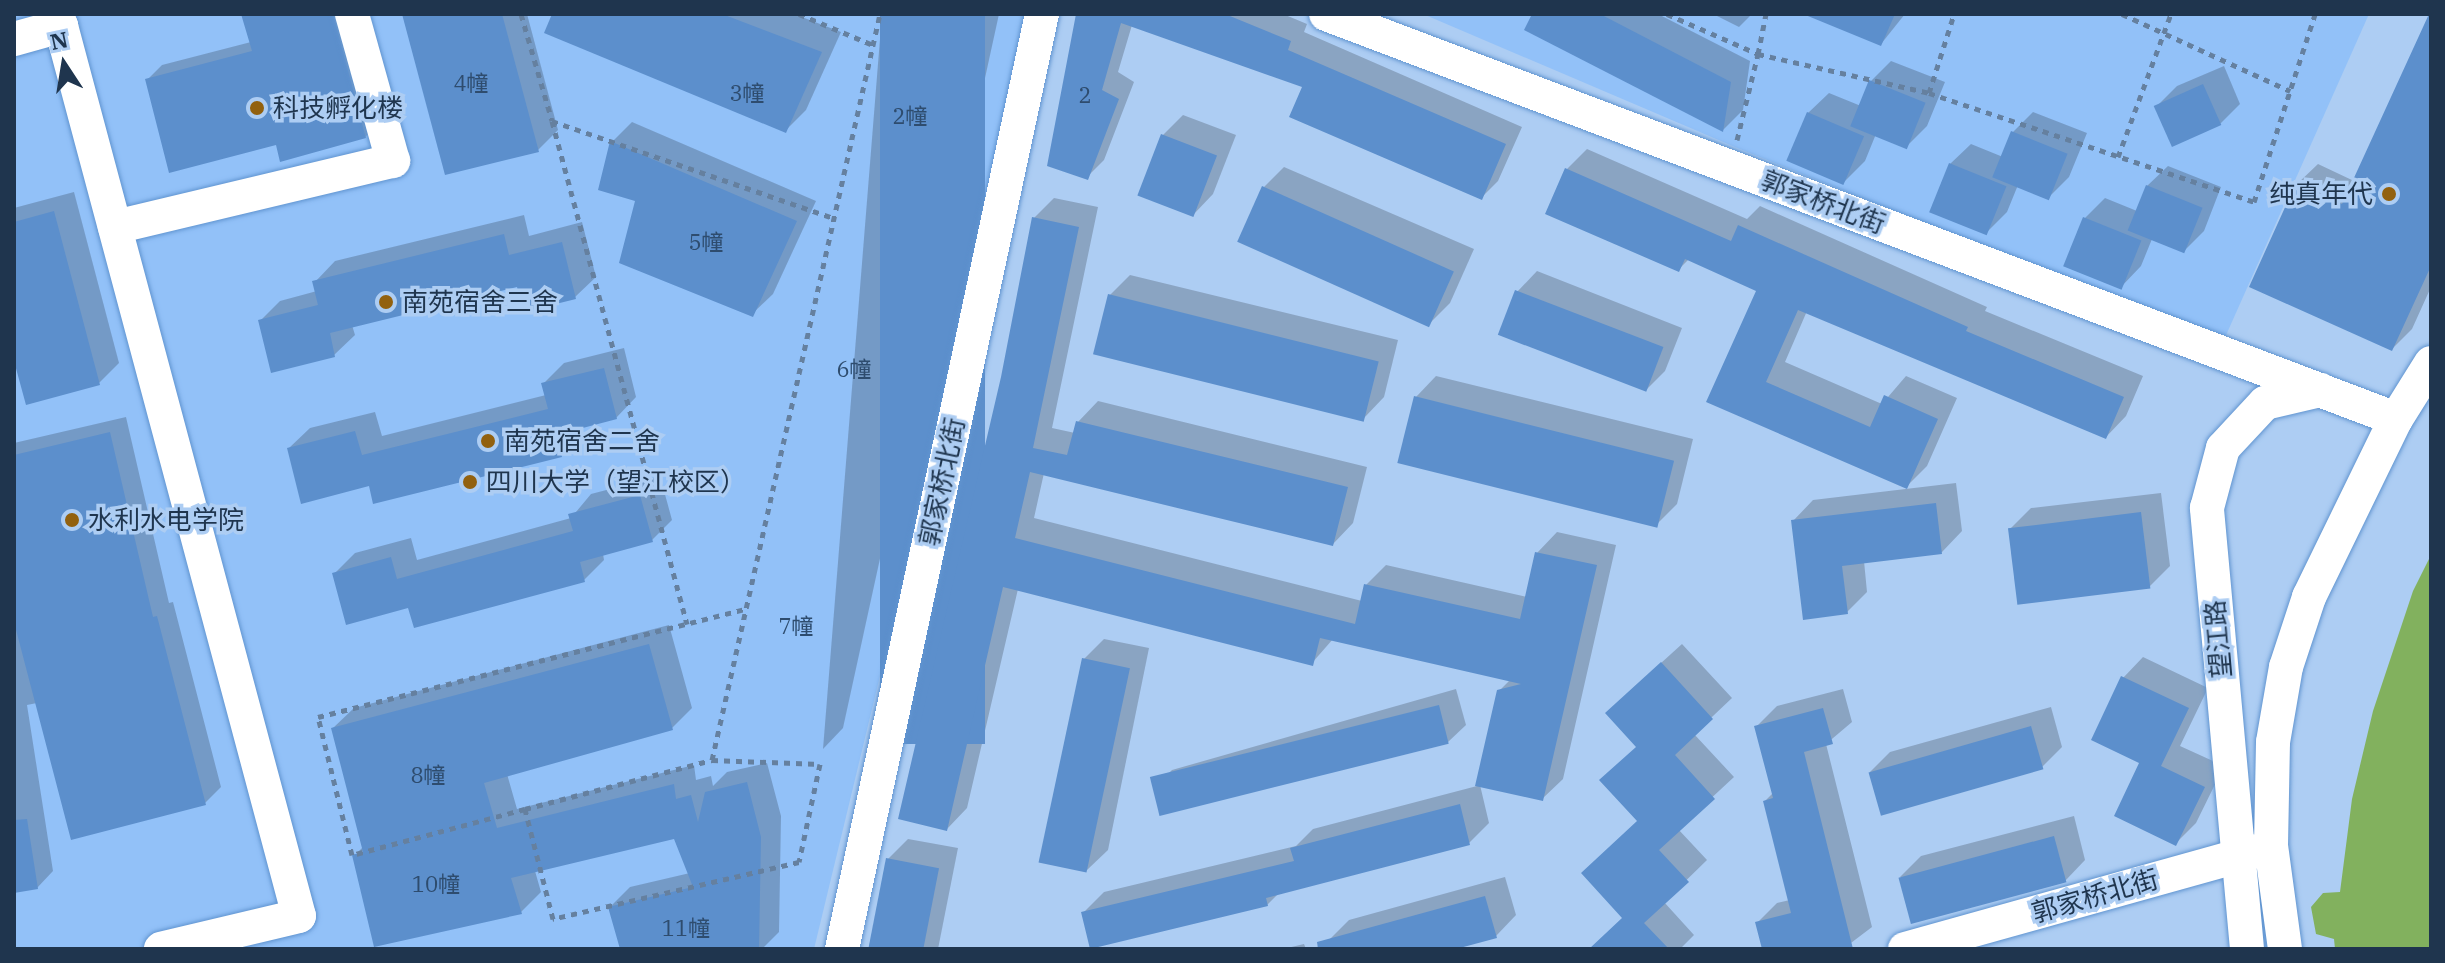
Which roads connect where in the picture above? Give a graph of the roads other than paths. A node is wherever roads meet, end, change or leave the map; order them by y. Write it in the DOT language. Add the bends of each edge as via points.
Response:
graph roads {
  1 [pos="352,14"];
  2 [pos="1042,14"];
  3 [pos="1326,14"];
  4 [pos="59,20"];
  5 [pos="14,39"];
  6 [pos="115,227"];
  7 [pos="2431,363"];
  8 [pos="2320,390"];
  9 [pos="2396,419"];
  10 [pos="2277,845"];
  11 [pos="2236,857"];
  12 [pos="161,949"];
  13 [pos="842,949"];
  14 [pos="1905,949"];
  15 [pos="2247,949"];
  16 [pos="2285,949"];
  1 -- 6 [label="street" via="393,161"];
  2 -- 13 [label="street, 郭家桥北街"];
  3 -- 8 [label="street, 郭家桥北街"];
  4 -- 5 [label="street"];
  4 -- 6 [label="street"];
  6 -- 12 [label="street" via="299,916"];
  7 -- 9 [label="street"];
  8 -- 9 [label="street, 郭家桥北街"];
  8 -- 11 [label="street, 望江路" via="2265,403 2223,448 2207,508"];
  9 -- 10 [label="street" via="2309,597 2286,667 2273,742"];
  10 -- 11 [label="street, 郭家桥北街"];
  10 -- 16 [label="street"];
  11 -- 14 [label="street, 郭家桥北街"];
  11 -- 15 [label="street, 望江路"];
}
